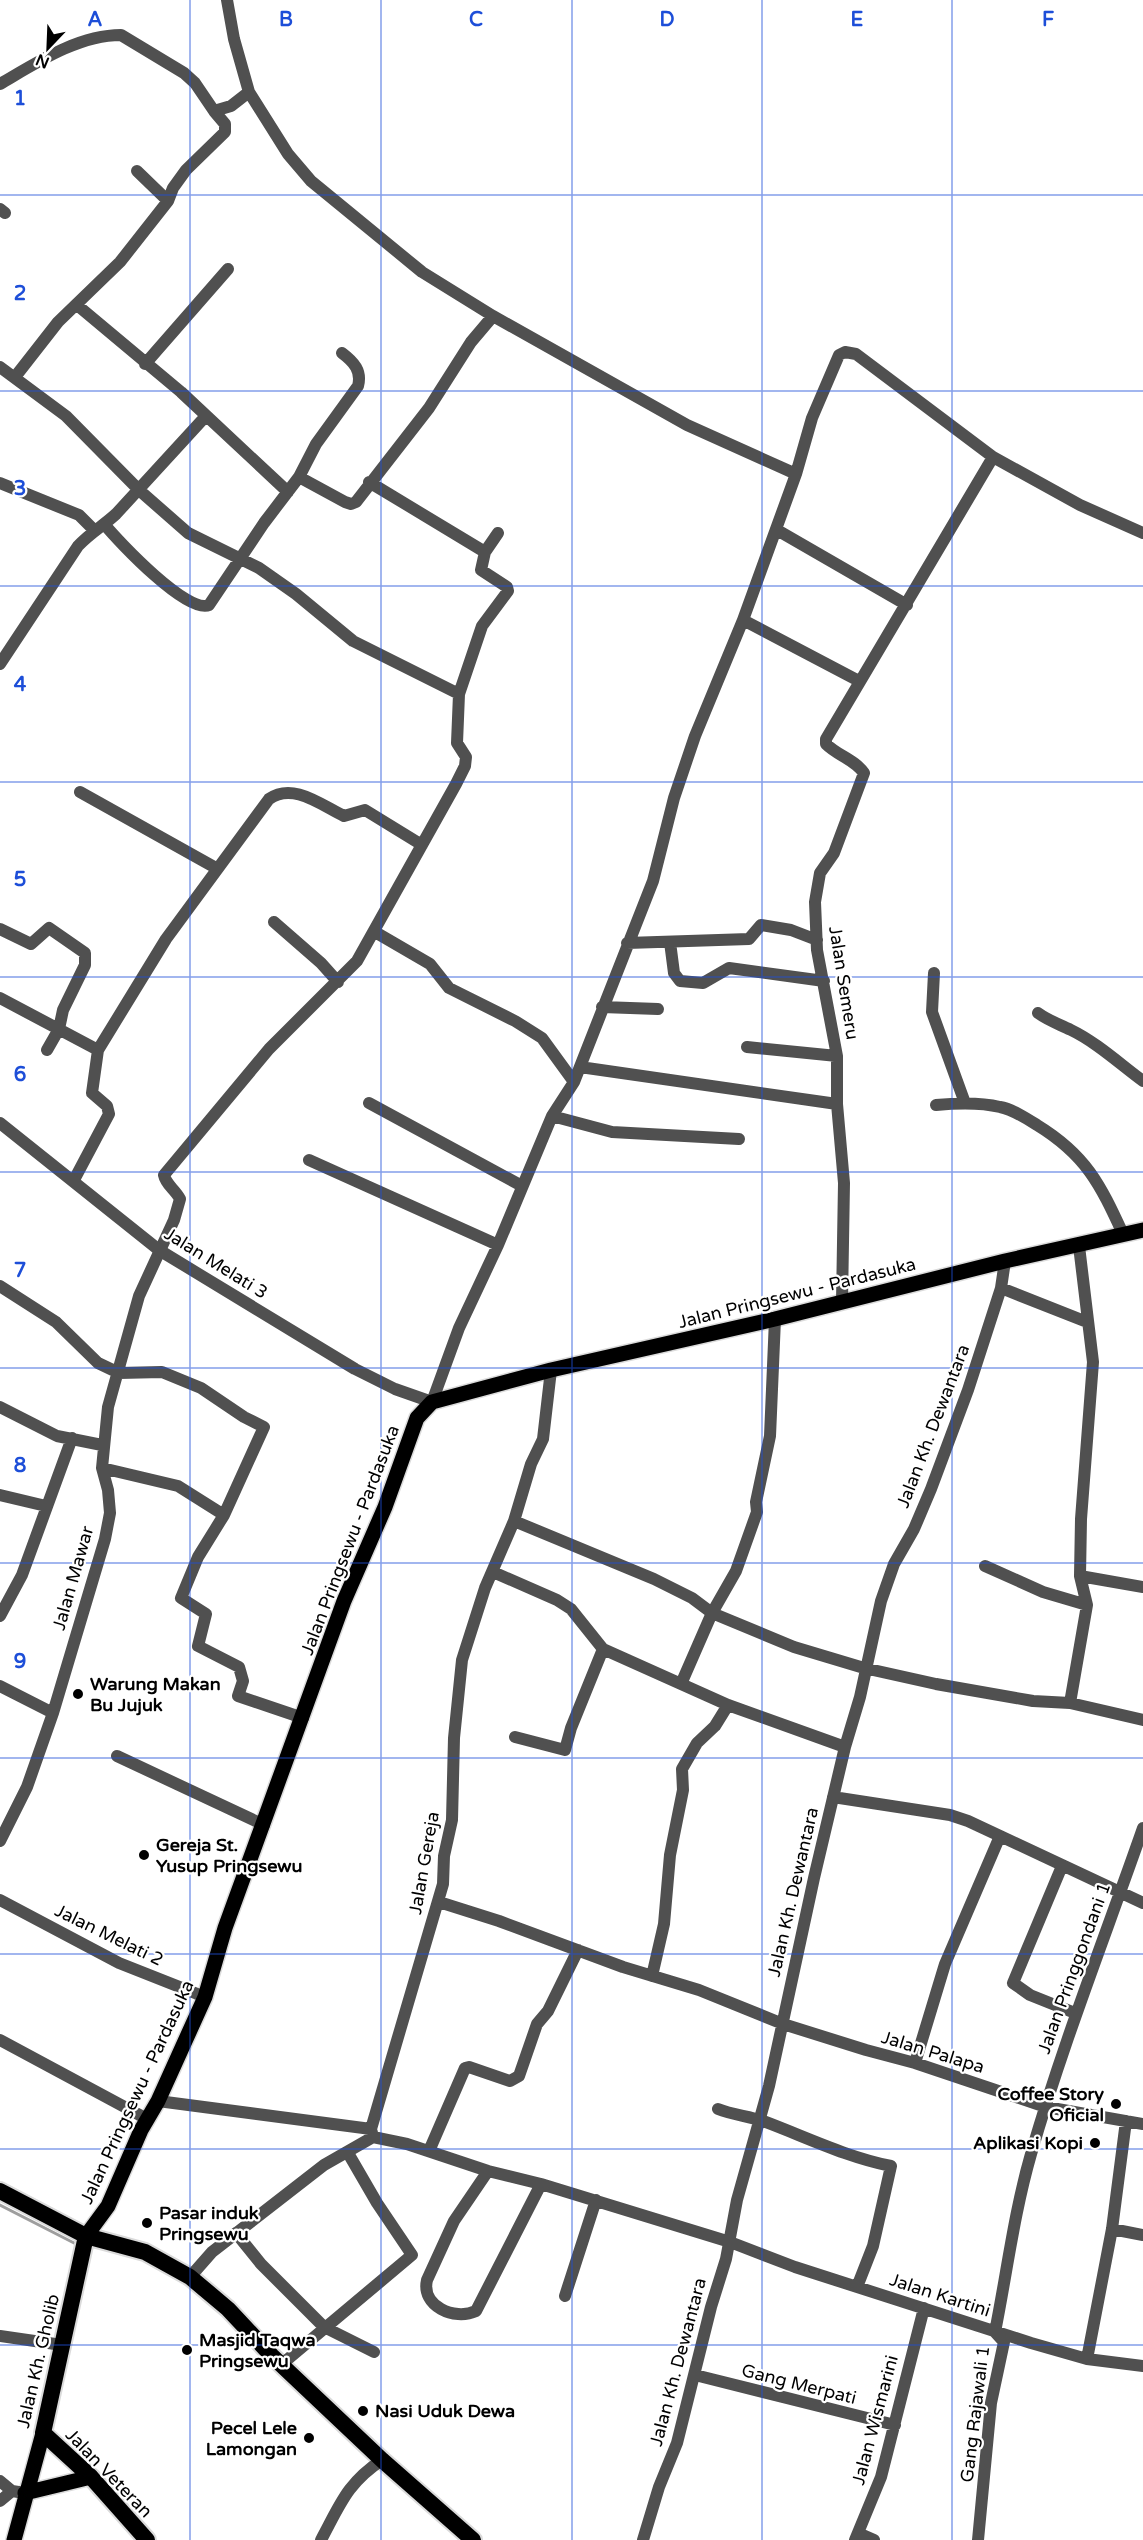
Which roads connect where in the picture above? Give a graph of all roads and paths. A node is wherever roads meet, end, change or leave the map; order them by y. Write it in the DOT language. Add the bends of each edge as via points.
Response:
graph roads {
  1 [pos="227,0"];
  2 [pos="0,84"];
  3 [pos="249,93"];
  4 [pos="214,111"];
  5 [pos="138,171"];
  6 [pos="168,201"];
  7 [pos="228,269"];
  8 [pos="77,305"];
  9 [pos="493,316"];
  10 [pos="342,353"];
  11 [pos="145,364"];
  12 [pos="0,367"];
  13 [pos="15,377"];
  14 [pos="206,417"];
  15 [pos="993,457"];
  16 [pos="796,474"];
  17 [pos="299,477"];
  18 [pos="369,482"];
  19 [pos="0,483"];
  20 [pos="139,490"];
  21 [pos="288,492"];
  22 [pos="99,527"];
  23 [pos="777,530"];
  24 [pos="498,533"];
  25 [pos="1143,533"];
  26 [pos="485,552"];
  27 [pos="242,559"];
  28 [pos="907,605"];
  29 [pos="744,620"];
  30 [pos="0,664"];
  31 [pos="860,681"];
  32 [pos="459,694"];
  33 [pos="80,792"];
  34 [pos="422,845"];
  35 [pos="216,868"];
  36 [pos="274,921"];
  37 [pos="0,929"];
  38 [pos="375,932"];
  39 [pos="817,940"];
  40 [pos="670,942"];
  41 [pos="627,943"];
  42 [pos="934,973"];
  43 [pos="824,981"];
  44 [pos="338,982"];
  45 [pos="0,998"];
  46 [pos="602,1007"];
  47 [pos="658,1009"];
  48 [pos="1038,1013"];
  49 [pos="59,1029"];
  50 [pos="747,1047"];
  51 [pos="47,1050"];
  52 [pos="98,1050"];
  53 [pos="837,1056"];
  54 [pos="580,1067"];
  55 [pos="1143,1081"];
  56 [pos="574,1082"];
  57 [pos="369,1103"];
  58 [pos="964,1103"];
  59 [pos="837,1104"];
  60 [pos="936,1105"];
  61 [pos="552,1116"];
  62 [pos="0,1123"];
  63 [pos="739,1139"];
  64 [pos="309,1160"];
  65 [pos="74,1180"];
  66 [pos="522,1186"];
  67 [pos="1143,1230"];
  68 [pos="1123,1234"];
  69 [pos="498,1245"];
  70 [pos="1079,1246"];
  71 [pos="159,1250"];
  72 [pos="1005,1261"];
  73 [pos="0,1286"];
  74 [pos="1001,1288"];
  75 [pos="842,1302"];
  76 [pos="775,1319"];
  77 [pos="1087,1322"];
  78 [pos="551,1370"];
  79 [pos="118,1373"];
  80 [pos="432,1402"];
  81 [pos="0,1407"];
  82 [pos="72,1438"];
  83 [pos="102,1444"];
  84 [pos="102,1468"];
  85 [pos="0,1495"];
  86 [pos="46,1506"];
  87 [pos="224,1515"];
  88 [pos="514,1521"];
  89 [pos="985,1566"];
  90 [pos="493,1572"];
  91 [pos="1080,1576"];
  92 [pos="1143,1587"];
  93 [pos="1087,1605"];
  94 [pos="712,1613"];
  95 [pos="0,1617"];
  96 [pos="603,1649"];
  97 [pos="864,1668"];
  98 [pos="681,1684"];
  99 [pos="0,1686"];
  100 [pos="1070,1703"];
  101 [pos="728,1705"];
  102 [pos="53,1713"];
  103 [pos="303,1718"];
  104 [pos="1143,1720"];
  105 [pos="514,1737"];
  106 [pos="845,1747"];
  107 [pos="117,1756"];
  108 [pos="833,1797"];
  109 [pos="264,1826"];
  110 [pos="1143,1828"];
  111 [pos="1000,1836"];
  112 [pos="0,1841"];
  113 [pos="1062,1866"];
  114 [pos="1120,1893"];
  115 [pos="0,1900"];
  116 [pos="439,1902"];
  117 [pos="1143,1903"];
  118 [pos="578,1950"];
  119 [pos="652,1976"];
  120 [pos="205,1997"];
  121 [pos="1075,2013"];
  122 [pos="783,2024"];
  123 [pos="0,2040"];
  124 [pos="915,2063"];
  125 [pos="158,2101"];
  126 [pos="1046,2107"];
  127 [pos="718,2109"];
  128 [pos="147,2119"];
  129 [pos="761,2120"];
  130 [pos="1126,2121"];
  131 [pos="1143,2124"];
  132 [pos="372,2133"];
  133 [pos="429,2151"];
  134 [pos="348,2153"];
  135 [pos="488,2171"];
  136 [pos="541,2184"];
  137 [pos="0,2191"];
  138 [pos="596,2200"];
  139 [pos="1112,2229"];
  140 [pos="236,2233"];
  141 [pos="1143,2235"];
  142 [pos="86,2236"];
  143 [pos="730,2242"];
  144 [pos="190,2277"];
  145 [pos="856,2287"];
  146 [pos="565,2296"];
  147 [pos="924,2307"];
  148 [pos="324,2327"];
  149 [pos="995,2332"];
  150 [pos="0,2336"];
  151 [pos="62,2344"];
  152 [pos="374,2352"];
  153 [pos="1087,2359"];
  154 [pos="282,2364"];
  155 [pos="1143,2366"];
  156 [pos="695,2375"];
  157 [pos="895,2426"];
  158 [pos="43,2433"];
  159 [pos="382,2460"];
  160 [pos="91,2477"];
  161 [pos="0,2481"];
  162 [pos="19,2492"];
  163 [pos="0,2501"];
  164 [pos="856,2537"];
  165 [pos="14,2540"];
  166 [pos="147,2540"];
  167 [pos="321,2540"];
  168 [pos="473,2540"];
  169 [pos="643,2540"];
  170 [pos="874,2540"];
  171 [pos="978,2540"];
  1 -- 3 [label="street"];
  2 -- 4 [label="street" via="47,56 96,38 121,35 184,73"];
  3 -- 4 [label="street" via="231,106"];
  3 -- 9 [label="street" via="288,154 311,181 422,272"];
  4 -- 6 [label="street" via="225,124 225,132 186,170"];
  5 -- 6 [label="street"];
  6 -- 8 [label="street" via="120,261"];
  7 -- 11 [label="street"];
  8 -- 11 [label="street"];
  8 -- 13 [label="street" via="58,322"];
  9 -- 16 [label="street" via="687,425"];
  9 -- 18 [label="street" via="471,342 429,408"];
  10 -- 17 [label="street" via="354,362 360,375 358,386 316,444"];
  11 -- 14 [label="street"];
  12 -- 13 [label="street"];
  13 -- 20 [label="street" via="66,416"];
  14 -- 20 [label="street"];
  14 -- 21 [label="street"];
  15 -- 16 [label="street" via="856,354 845,352 839,355 812,418"];
  15 -- 25 [label="street" via="1080,505"];
  15 -- 28 [label="street, Jalan Semeru"];
  16 -- 23 [label="street"];
  17 -- 18 [label="street" via="351,504"];
  17 -- 21 [label="street"];
  18 -- 26 [label="street"];
  19 -- 22 [label="street"];
  20 -- 22 [label="street"];
  20 -- 27 [label="street" via="188,533"];
  21 -- 27 [label="street"];
  22 -- 27 [label="street" via="169,588 200,606 209,605"];
  22 -- 30 [label="street" via="57,574"];
  23 -- 28 [label="street"];
  23 -- 29 [label="street"];
  24 -- 26 [label="street"];
  26 -- 32 [label="street" via="481,570 508,591 482,626"];
  27 -- 32 [label="street" via="296,594 353,641"];
  28 -- 31 [label="street, Jalan Semeru"];
  29 -- 31 [label="street"];
  29 -- 41 [label="street" via="695,736 653,881"];
  31 -- 39 [label="street, Jalan Semeru" via="826,739 831,749 858,764 864,773 834,853 820,873 815,902"];
  32 -- 34 [label="street" via="457,743 466,757 465,766"];
  33 -- 35 [label="street"];
  34 -- 35 [label="street" via="371,812 359,810 344,816 297,793 277,793"];
  34 -- 38 [label="street"];
  35 -- 52 [label="street" via="166,939"];
  36 -- 44 [label="street"];
  37 -- 49 [label="street" via="31,944 49,928 86,953 85,965 63,1010"];
  38 -- 44 [label="street"];
  38 -- 56 [label="street" via="430,964 449,988 542,1038"];
  39 -- 40 [label="street" via="761,925 749,939"];
  39 -- 43 [label="street, Jalan Semeru"];
  40 -- 41 [label="street"];
  40 -- 43 [label="street" via="674,973 680,981 703,983 729,968"];
  41 -- 46 [label="street"];
  42 -- 58 [label="street" via="932,1012"];
  43 -- 53 [label="street, Jalan Semeru"];
  44 -- 71 [label="street, Jalan Mawar" via="269,1049 165,1170 165,1181 180,1199"];
  45 -- 49 [label="street"];
  46 -- 47 [label="street"];
  46 -- 54 [label="street"];
  48 -- 55 [label="street" via="1055,1025 1070,1029"];
  49 -- 51 [label="street"];
  49 -- 52 [label="street"];
  50 -- 53 [label="street"];
  52 -- 65 [label="street" via="92,1094 107,1106 109,1114"];
  53 -- 59 [label="street, Jalan Semeru"];
  54 -- 56 [label="street"];
  54 -- 59 [label="street"];
  56 -- 61 [label="street"];
  57 -- 66 [label="street"];
  58 -- 60 [label="street"];
  58 -- 68 [label="street" via="1001,1107 1055,1136 1084,1161 1102,1188"];
  59 -- 75 [label="street, Jalan Semeru" via="844,1183"];
  61 -- 63 [label="street" via="612,1131"];
  61 -- 66 [label="street"];
  62 -- 65 [label="street, Jalan Melati 3"];
  64 -- 69 [label="street"];
  65 -- 71 [label="street, Jalan Melati 3"];
  66 -- 69 [label="street"];
  67 -- 68 [label="main road, Jalan Pringsewu - Pardasuka"];
  68 -- 70 [label="main road, Jalan Pringsewu - Pardasuka"];
  69 -- 80 [label="street" via="459,1328"];
  70 -- 72 [label="main road, Jalan Pringsewu - Pardasuka"];
  70 -- 77 [label="street"];
  71 -- 79 [label="street, Jalan Mawar" via="139,1296"];
  71 -- 80 [label="street, Jalan Melati 3" via="355,1370"];
  72 -- 74 [label="street, Jalan Kh. Dewantara"];
  72 -- 75 [label="main road, Jalan Pringsewu - Pardasuka"];
  73 -- 79 [label="street" via="56,1322 98,1363"];
  74 -- 77 [label="street"];
  74 -- 97 [label="street, Jalan Kh. Dewantara" via="931,1490 887,1581"];
  75 -- 76 [label="main road, Jalan Pringsewu - Pardasuka"];
  76 -- 78 [label="main road, Jalan Pringsewu - Pardasuka"];
  76 -- 94 [label="street" via="770,1436 757,1512 736,1571"];
  77 -- 91 [label="street" via="1093,1362"];
  78 -- 80 [label="main road, Jalan Pringsewu - Pardasuka"];
  78 -- 88 [label="street, Jalan Gereja" via="543,1439"];
  79 -- 83 [label="street, Jalan Mawar"];
  79 -- 87 [label="street" via="162,1372 201,1388 264,1427"];
  80 -- 103 [label="main road, Jalan Pringsewu - Pardasuka" via="417,1418 385,1507 344,1601"];
  81 -- 82 [label="street" via="57,1436"];
  82 -- 83 [label="street"];
  82 -- 86 [label="street"];
  83 -- 84 [label="street, Jalan Mawar"];
  84 -- 87 [label="street" via="178,1486"];
  84 -- 102 [label="street, Jalan Mawar" via="110,1513 107,1531"];
  85 -- 86 [label="street"];
  86 -- 95 [label="street" via="22,1575"];
  87 -- 103 [label="street" via="198,1557 182,1594 184,1601 206,1614 198,1646 239,1667 243,1682 238,1696"];
  88 -- 90 [label="street, Jalan Gereja"];
  88 -- 94 [label="street" via="654,1579"];
  89 -- 93 [label="street" via="1043,1592"];
  90 -- 96 [label="street" via="571,1609"];
  90 -- 116 [label="street, Jalan Gereja" via="462,1660 454,1738 452,1820"];
  91 -- 92 [label="street"];
  91 -- 93 [label="street"];
  93 -- 100 [label="street"];
  94 -- 97 [label="street" via="794,1647"];
  94 -- 98 [label="street"];
  96 -- 98 [label="street"];
  96 -- 105 [label="street" via="565,1750"];
  97 -- 100 [label="street" via="1033,1701"];
  97 -- 106 [label="street, Jalan Kh. Dewantara"];
  98 -- 101 [label="street"];
  99 -- 102 [label="street"];
  100 -- 104 [label="street"];
  101 -- 106 [label="street"];
  101 -- 119 [label="street" via="682,1769 683,1790 670,1855 664,1924"];
  102 -- 112 [label="street, Jalan Mawar" via="27,1787"];
  103 -- 109 [label="main road, Jalan Pringsewu - Pardasuka"];
  106 -- 108 [label="street, Jalan Kh. Dewantara"];
  107 -- 109 [label="street"];
  108 -- 111 [label="street" via="950,1815"];
  108 -- 122 [label="street, Jalan Kh. Dewantara"];
  109 -- 120 [label="main road, Jalan Pringsewu - Pardasuka" via="225,1928"];
  110 -- 114 [label="street, Jalan Pringgondani 1"];
  111 -- 113 [label="street"];
  111 -- 124 [label="street" via="945,1964"];
  113 -- 114 [label="street"];
  113 -- 121 [label="street" via="1013,1983 1030,1995"];
  114 -- 117 [label="street"];
  114 -- 121 [label="street, Jalan Pringgondani 1"];
  115 -- 120 [label="street, Jalan Melati 2" via="119,1963"];
  116 -- 118 [label="street, Jalan Palapa"];
  116 -- 132 [label="street, Jalan Gereja" via="393,2048"];
  118 -- 119 [label="street, Jalan Palapa"];
  118 -- 133 [label="street" via="549,2011 537,2024 519,2076 510,2081 465,2068"];
  119 -- 122 [label="street, Jalan Palapa" via="699,1990"];
  120 -- 125 [label="main road, Jalan Pringsewu - Pardasuka"];
  121 -- 126 [label="street, Jalan Pringgondani 1"];
  122 -- 124 [label="street, Jalan Palapa"];
  122 -- 129 [label="street, Jalan Kh. Dewantara"];
  123 -- 128 [label="street"];
  124 -- 126 [label="street, Jalan Palapa"];
  125 -- 128 [label="main road, Jalan Pringsewu - Pardasuka"];
  125 -- 132 [label="street, Jalan Kartini"];
  126 -- 130 [label="street, Jalan Palapa"];
  126 -- 149 [label="street, Jalan Pringgondani 1" via="1008,2250"];
  127 -- 129 [label="street"];
  128 -- 142 [label="main road, Jalan Pringsewu - Pardasuka" via="108,2206"];
  129 -- 143 [label="street, Jalan Kh. Dewantara" via="753,2137"];
  129 -- 145 [label="street" via="829,2148 891,2166 873,2246"];
  130 -- 131 [label="street, Jalan Palapa"];
  130 -- 139 [label="street"];
  132 -- 133 [label="street, Jalan Kartini"];
  132 -- 134 [label="street"];
  133 -- 135 [label="street, Jalan Kartini"];
  134 -- 140 [label="street" via="324,2165"];
  134 -- 148 [label="street" via="412,2255"];
  135 -- 136 [label="street, Jalan Kartini"];
  135 -- 136 [label="street" via="454,2221 427,2280 425,2289 432,2302 450,2313 476,2312"];
  136 -- 138 [label="street, Jalan Kartini"];
  137 -- 142 [label="highway"];
  138 -- 143 [label="street, Jalan Kartini"];
  138 -- 146 [label="street"];
  139 -- 141 [label="street"];
  139 -- 153 [label="street"];
  140 -- 144 [label="street"];
  140 -- 148 [label="street"];
  142 -- 144 [label="highway" via="145,2252"];
  142 -- 151 [label="highway, Jalan Kh. Gholib"];
  143 -- 145 [label="street, Jalan Kartini"];
  143 -- 156 [label="street, Jalan Kh. Dewantara"];
  144 -- 154 [label="highway"];
  145 -- 147 [label="street, Jalan Kartini"];
  147 -- 149 [label="street, Jalan Kartini"];
  147 -- 157 [label="street, Jalan Wismarini"];
  148 -- 152 [label="street"];
  148 -- 154 [label="street"];
  149 -- 153 [label="street, Jalan Kartini"];
  149 -- 171 [label="street, Gang Rajawali 1" via="1004,2342 991,2403"];
  150 -- 151 [label="street"];
  151 -- 158 [label="highway, Jalan Kh. Gholib"];
  153 -- 155 [label="street, Jalan Kartini"];
  154 -- 159 [label="highway"];
  156 -- 157 [label="street, Gang Merpati"];
  156 -- 169 [label="street, Jalan Kh. Dewantara" via="677,2443"];
  157 -- 164 [label="street, Jalan Wismarini" via="881,2477"];
  158 -- 160 [label="highway, Jalan Veteran"];
  158 -- 162 [label="main road, Jalan Kh. Gholib"];
  159 -- 167 [label="street" via="361,2474 347,2492"];
  159 -- 168 [label="highway"];
  160 -- 162 [label="main road"];
  160 -- 166 [label="highway, Jalan Veteran"];
  161 -- 162 [label="street"];
  162 -- 163 [label="street"];
  162 -- 165 [label="main road, Jalan Kh. Gholib"];
  164 -- 170 [label="street"];
}
